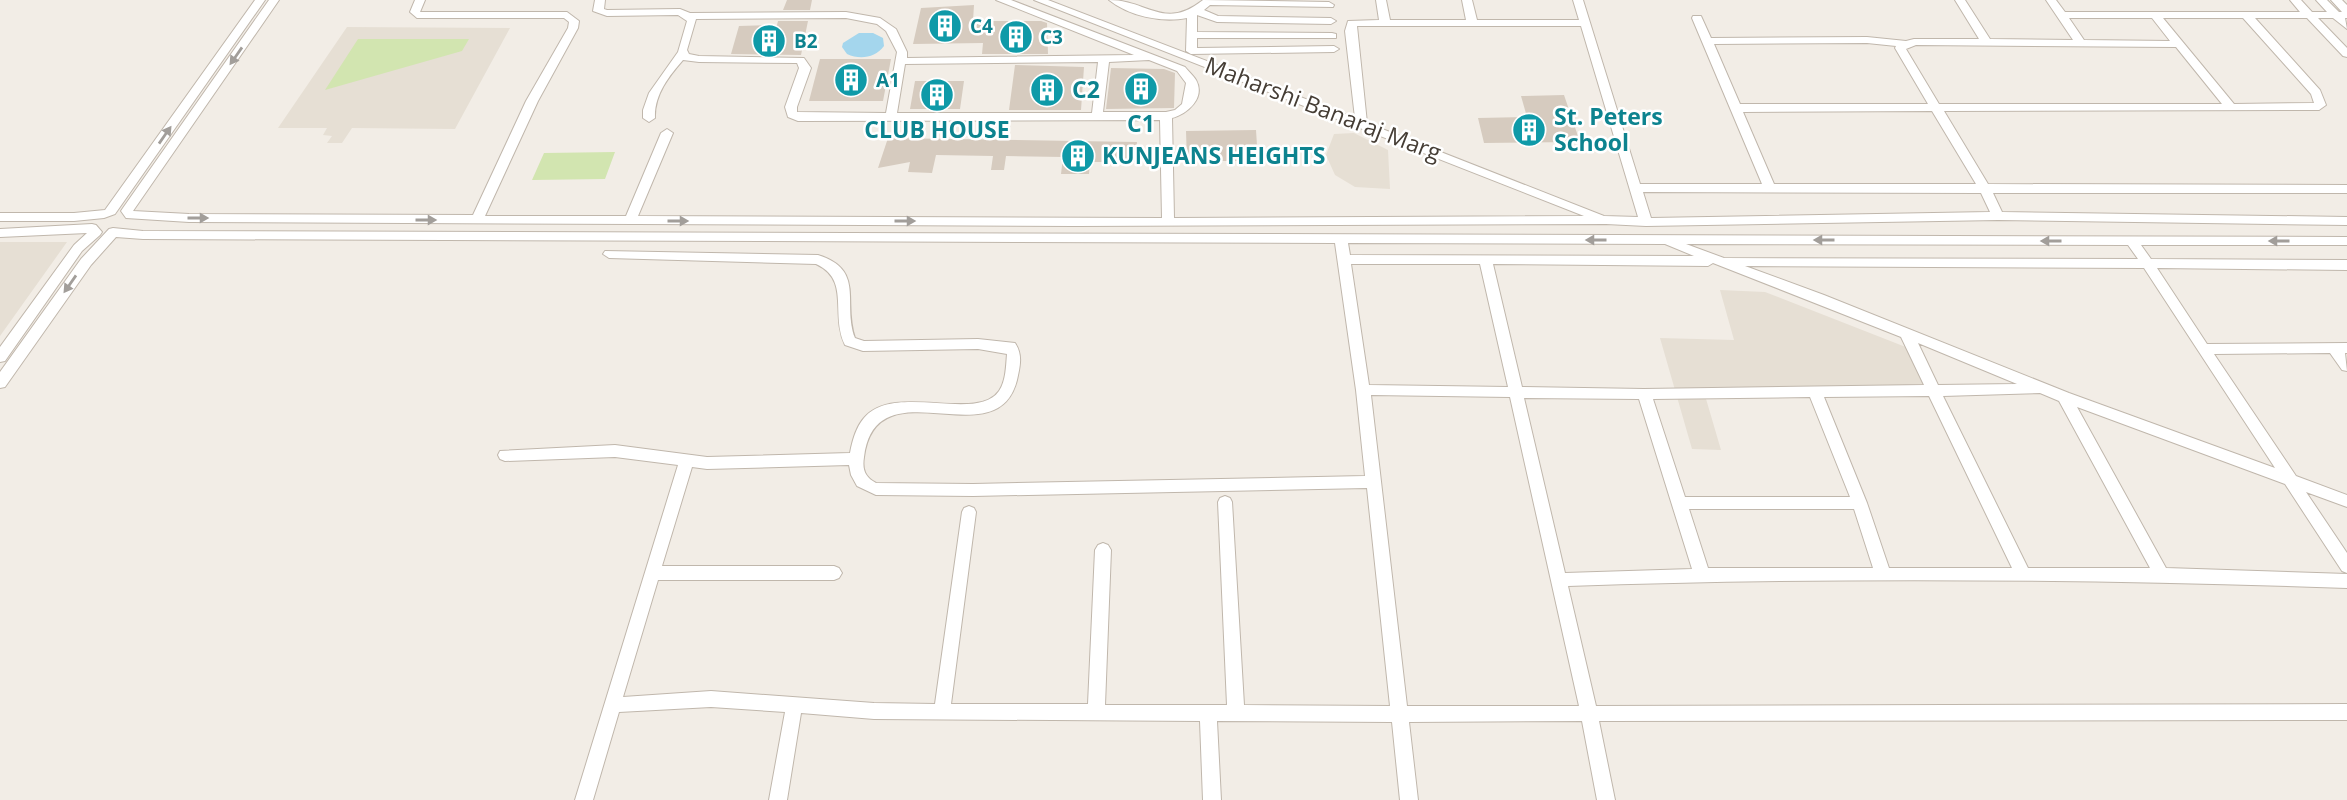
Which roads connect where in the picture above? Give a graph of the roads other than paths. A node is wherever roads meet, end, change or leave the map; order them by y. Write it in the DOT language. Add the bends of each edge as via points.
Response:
graph roads {
  1 [pos="260,0"];
  2 [pos="274,0"];
  3 [pos="420,0"];
  4 [pos="600,0"];
  5 [pos="677,0"];
  6 [pos="1001,0"];
  7 [pos="1039,0"];
  8 [pos="1114,0"];
  9 [pos="1381,0"];
  10 [pos="1467,0"];
  11 [pos="1578,0"];
  12 [pos="1960,0"];
  13 [pos="2051,0"];
  14 [pos="2295,0"];
  15 [pos="2321,0"];
  16 [pos="2336,0"];
  17 [pos="1209,1"];
  18 [pos="1329,3"];
  19 [pos="672,12"];
  20 [pos="1194,13"];
  21 [pos="2343,14"];
  22 [pos="2062,15"];
  23 [pos="2155,15"];
  24 [pos="2246,15"];
  25 [pos="2310,15"];
  26 [pos="688,16"];
  27 [pos="1697,18"];
  28 [pos="1331,20"];
  29 [pos="1385,22"];
  30 [pos="1472,22"];
  31 [pos="1586,23"];
  32 [pos="2347,26"];
  33 [pos="1191,35"];
  34 [pos="1332,36"];
  35 [pos="1707,41"];
  36 [pos="1987,43"];
  37 [pos="2081,43"];
  38 [pos="1904,44"];
  39 [pos="2179,44"];
  40 [pos="1334,49"];
  41 [pos="682,54"];
  42 [pos="2347,54"];
  43 [pos="1152,58"];
  44 [pos="1104,60"];
  45 [pos="901,61"];
  46 [pos="1335,65"];
  47 [pos="1936,107"];
  48 [pos="1735,108"];
  49 [pos="2232,108"];
  50 [pos="1097,115"];
  51 [pos="891,116"];
  52 [pos="1166,116"];
  53 [pos="649,118"];
  54 [pos="1361,123"];
  55 [pos="667,133"];
  56 [pos="1636,188"];
  57 [pos="1770,189"];
  58 [pos="1985,189"];
  59 [pos="2347,189"];
  60 [pos="108,212"];
  61 [pos="129,213"];
  62 [pos="1998,216"];
  63 [pos="0,217"];
  64 [pos="477,220"];
  65 [pos="1606,220"];
  66 [pos="630,221"];
  67 [pos="2347,221"];
  68 [pos="1168,222"];
  69 [pos="1646,222"];
  70 [pos="94,230"];
  71 [pos="113,232"];
  72 [pos="0,233"];
  73 [pos="1341,239"];
  74 [pos="1661,240"];
  75 [pos="2347,240"];
  76 [pos="2133,242"];
  77 [pos="609,254"];
  78 [pos="1345,259"];
  79 [pos="1486,261"];
  80 [pos="1718,261"];
  81 [pos="2148,265"];
  82 [pos="2347,265"];
  83 [pos="1906,333"];
  84 [pos="2340,348"];
  85 [pos="2206,349"];
  86 [pos="0,357"];
  87 [pos="2347,366"];
  88 [pos="0,383"];
  89 [pos="2044,388"];
  90 [pos="1363,390"];
  91 [pos="1934,391"];
  92 [pos="1517,393"];
  93 [pos="1815,393"];
  94 [pos="1644,394"];
  95 [pos="2064,397"];
  96 [pos="505,455"];
  97 [pos="856,458"];
  98 [pos="686,462"];
  99 [pos="2290,480"];
  100 [pos="1373,482"];
  101 [pos="2347,501"];
  102 [pos="1226,502"];
  103 [pos="1680,503"];
  104 [pos="1860,503"];
  105 [pos="969,512"];
  106 [pos="1102,550"];
  107 [pos="2347,566"];
  108 [pos="652,573"];
  109 [pos="834,573"];
  110 [pos="1702,575"];
  111 [pos="1882,575"];
  112 [pos="2022,575"];
  113 [pos="2162,575"];
  114 [pos="1559,580"];
  115 [pos="2347,581"];
  116 [pos="614,705"];
  117 [pos="794,707"];
  118 [pos="942,711"];
  119 [pos="1096,712"];
  120 [pos="1208,712"];
  121 [pos="1236,712"];
  122 [pos="1589,712"];
  123 [pos="2347,712"];
  124 [pos="1398,713"];
  125 [pos="584,800"];
  126 [pos="778,800"];
  127 [pos="1212,800"];
  128 [pos="1409,800"];
  129 [pos="1606,800"];
  60 -- 1 [label="street, one-way"];
  2 -- 61 [label="street, one-way"];
  3 -- 64 [label="street" via="418,15 567,15 574,21"];
  4 -- 19 [label="street" via="598,11 607,13"];
  5 -- 19 [label="street"];
  6 -- 43 [label="street"];
  7 -- 54 [label="street, Maharshi Banaraj Marg"];
  8 -- 20 [label="street" via="1155,17"];
  9 -- 29 [label="street"];
  10 -- 30 [label="street"];
  11 -- 31 [label="street"];
  12 -- 36 [label="street"];
  13 -- 22 [label="street"];
  14 -- 25 [label="street"];
  15 -- 21 [label="street"];
  16 -- 21 [label="street"];
  17 -- 18 [label="street"];
  17 -- 20 [label="street"];
  18 -- 28 [label="street"];
  19 -- 26 [label="street"];
  20 -- 28 [label="street" via="1217,19"];
  20 -- 33 [label="street"];
  21 -- 25 [label="street"];
  21 -- 32 [label="street"];
  22 -- 23 [label="street"];
  22 -- 37 [label="street"];
  23 -- 24 [label="street"];
  23 -- 39 [label="street"];
  24 -- 25 [label="street"];
  24 -- 49 [label="street" via="2316,93 2320,105"];
  25 -- 42 [label="street"];
  26 -- 41 [label="street" via="692,21"];
  26 -- 45 [label="street" via="866,17 891,29 902,52"];
  27 -- 35 [label="street"];
  28 -- 34 [label="street"];
  29 -- 30 [label="street"];
  29 -- 54 [label="street" via="1350,26"];
  30 -- 31 [label="street"];
  31 -- 56 [label="street"];
  33 -- 34 [label="street"];
  33 -- 40 [label="street" via="1191,51"];
  34 -- 40 [label="street"];
  35 -- 38 [label="street"];
  35 -- 48 [label="street"];
  36 -- 37 [label="street"];
  36 -- 38 [label="street"];
  37 -- 39 [label="street"];
  38 -- 47 [label="street" via="1901,52"];
  39 -- 49 [label="street"];
  40 -- 46 [label="street"];
  41 -- 51 [label="street" via="699,59 800,60 805,68 790,107 792,114"];
  41 -- 53 [label="street" via="663,76"];
  43 -- 44 [label="street"];
  43 -- 52 [label="street" via="1181,69 1192,83 1186,108"];
  44 -- 45 [label="street"];
  44 -- 50 [label="street"];
  45 -- 51 [label="street"];
  47 -- 48 [label="street"];
  47 -- 49 [label="street"];
  47 -- 58 [label="street"];
  48 -- 57 [label="street"];
  50 -- 51 [label="street"];
  50 -- 52 [label="street"];
  52 -- 68 [label="street"];
  54 -- 65 [label="street, Maharshi Banaraj Marg"];
  55 -- 66 [label="street"];
  56 -- 57 [label="street"];
  56 -- 69 [label="street"];
  57 -- 58 [label="street"];
  58 -- 59 [label="street"];
  58 -- 62 [label="street"];
  60 -- 61 [label="street"];
  60 -- 63 [label="street"];
  60 -- 70 [label="street" via="95,220"];
  61 -- 64 [label="street, one-way" via="149,218"];
  61 -- 71 [label="street" via="126,223"];
  62 -- 67 [label="street"];
  62 -- 69 [label="street"];
  64 -- 66 [label="street"];
  65 -- 68 [label="street"];
  65 -- 69 [label="street"];
  65 -- 74 [label="street, Maharshi Banaraj Marg"];
  66 -- 68 [label="street, one-way"];
  70 -- 71 [label="street"];
  70 -- 72 [label="street"];
  70 -- 86 [label="street"];
  71 -- 73 [label="street"];
  71 -- 88 [label="street, one-way" via="86,262"];
  74 -- 73 [label="street, one-way"];
  73 -- 78 [label="street"];
  76 -- 74 [label="street, one-way"];
  74 -- 80 [label="street, Maharshi Banaraj Marg"];
  75 -- 76 [label="street, one-way"];
  76 -- 81 [label="street"];
  77 -- 97 [label="street" via="818,260 833,265 844,281 845,332 850,341 863,346 989,345 1010,348 1014,353 1002,398 974,408 883,411 871,418 862,432"];
  78 -- 79 [label="street"];
  78 -- 90 [label="street"];
  79 -- 80 [label="street"];
  79 -- 92 [label="street"];
  80 -- 81 [label="street"];
  80 -- 83 [label="street, Maharshi Banaraj Marg"];
  81 -- 82 [label="street"];
  81 -- 85 [label="street"];
  83 -- 89 [label="street, Maharshi Banaraj Marg"];
  83 -- 91 [label="street"];
  84 -- 85 [label="street"];
  84 -- 87 [label="street"];
  85 -- 99 [label="street"];
  89 -- 91 [label="street"];
  89 -- 95 [label="street, Maharshi Banaraj Marg"];
  90 -- 92 [label="street"];
  90 -- 100 [label="street"];
  91 -- 93 [label="street"];
  91 -- 112 [label="street"];
  92 -- 94 [label="street"];
  92 -- 114 [label="street"];
  93 -- 94 [label="street"];
  93 -- 104 [label="street"];
  94 -- 103 [label="street"];
  95 -- 99 [label="street, Maharshi Banaraj Marg"];
  95 -- 113 [label="street"];
  96 -- 98 [label="street" via="615,451"];
  97 -- 98 [label="street"];
  97 -- 100 [label="street" via="858,478 876,489"];
  98 -- 108 [label="street"];
  99 -- 101 [label="street, Maharshi Banaraj Marg"];
  99 -- 107 [label="street"];
  100 -- 124 [label="street"];
  102 -- 121 [label="street"];
  103 -- 104 [label="street"];
  103 -- 110 [label="street"];
  104 -- 111 [label="street"];
  105 -- 118 [label="street"];
  106 -- 119 [label="street"];
  108 -- 109 [label="street"];
  108 -- 116 [label="street"];
  110 -- 111 [label="street"];
  110 -- 114 [label="street"];
  111 -- 112 [label="street"];
  112 -- 113 [label="street"];
  113 -- 115 [label="street"];
  114 -- 122 [label="street"];
  116 -- 117 [label="street" via="711,699"];
  116 -- 125 [label="street"];
  117 -- 118 [label="street"];
  117 -- 126 [label="street"];
  118 -- 119 [label="street"];
  119 -- 120 [label="street"];
  120 -- 121 [label="street"];
  120 -- 127 [label="street"];
  121 -- 124 [label="street"];
  122 -- 123 [label="street"];
  122 -- 124 [label="street"];
  122 -- 129 [label="street"];
  124 -- 128 [label="street"];
}
